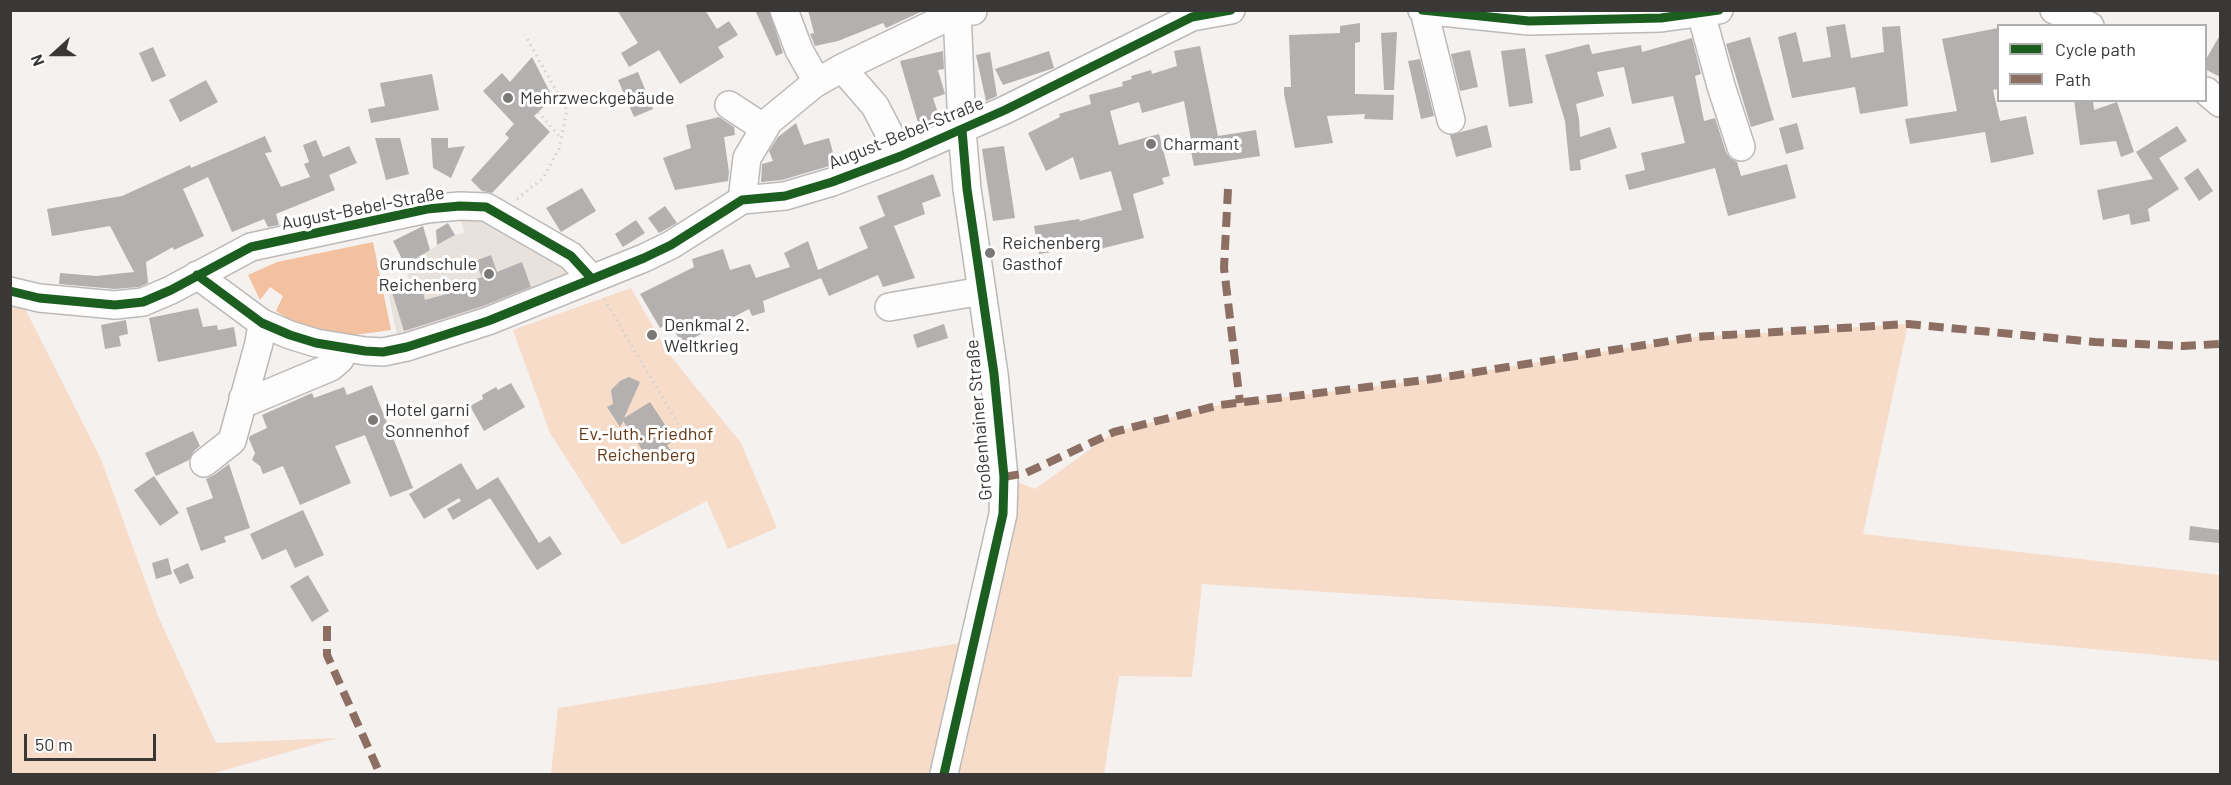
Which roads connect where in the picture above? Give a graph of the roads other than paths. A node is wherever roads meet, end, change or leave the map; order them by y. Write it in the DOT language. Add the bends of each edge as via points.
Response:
graph roads {
  1 [pos="784,10"];
  2 [pos="1231,10"];
  3 [pos="2054,10"];
  4 [pos="963,11"];
  5 [pos="1423,11"];
  6 [pos="1710,12"];
  7 [pos="1182,14"];
  8 [pos="2086,24"];
  9 [pos="842,68"];
  10 [pos="817,82"];
  11 [pos="2207,93"];
  12 [pos="2220,103"];
  13 [pos="729,105"];
  14 [pos="1451,120"];
  15 [pos="764,128"];
  16 [pos="962,130"];
  17 [pos="1741,147"];
  18 [pos="901,156"];
  19 [pos="742,200"];
  20 [pos="197,275"];
  21 [pos="592,279"];
  22 [pos="10,291"];
  23 [pos="982,291"];
  24 [pos="889,307"];
  25 [pos="262,322"];
  26 [pos="341,347"];
  27 [pos="243,398"];
  28 [pos="204,464"];
  29 [pos="944,774"];
  1 -- 10 [label="street" via="799,50"];
  2 -- 7 [label="street, August-Bebel-Straße"];
  3 -- 8 [label="street"];
  4 -- 9 [label="street"];
  4 -- 16 [label="street, Großenhainer Straße"];
  5 -- 6 [label="street" via="1529,21 1661,18"];
  5 -- 14 [label="street"];
  6 -- 17 [label="street" via="1721,86"];
  7 -- 16 [label="street, August-Bebel-Straße"];
  9 -- 10 [label="street"];
  9 -- 18 [label="street, August-Bebel-Straße" via="875,106"];
  10 -- 15 [label="street"];
  11 -- 12 [label="street"];
  13 -- 15 [label="street"];
  15 -- 19 [label="street" via="747,158"];
  16 -- 18 [label="street, August-Bebel-Straße"];
  16 -- 23 [label="street, Großenhainer Straße"];
  18 -- 19 [label="street, August-Bebel-Straße" via="785,196"];
  19 -- 21 [label="street, August-Bebel-Straße" via="671,245"];
  20 -- 21 [label="street, August-Bebel-Straße" via="251,248 427,209 460,206 486,207 571,256"];
  20 -- 22 [label="street, August-Bebel-Straße" via="143,302 115,305 39,298"];
  20 -- 25 [label="street, August-Bebel-Straße"];
  21 -- 26 [label="street, August-Bebel-Straße" via="488,321 407,347 383,352"];
  23 -- 24 [label="street"];
  23 -- 29 [label="street, Großenhainer Straße" via="1004,477 1003,514"];
  25 -- 26 [label="street, August-Bebel-Straße" via="307,340"];
  25 -- 27 [label="street"];
  26 -- 27 [label="street" via="340,359 331,367 250,401"];
  27 -- 28 [label="street" via="232,441"];
}
